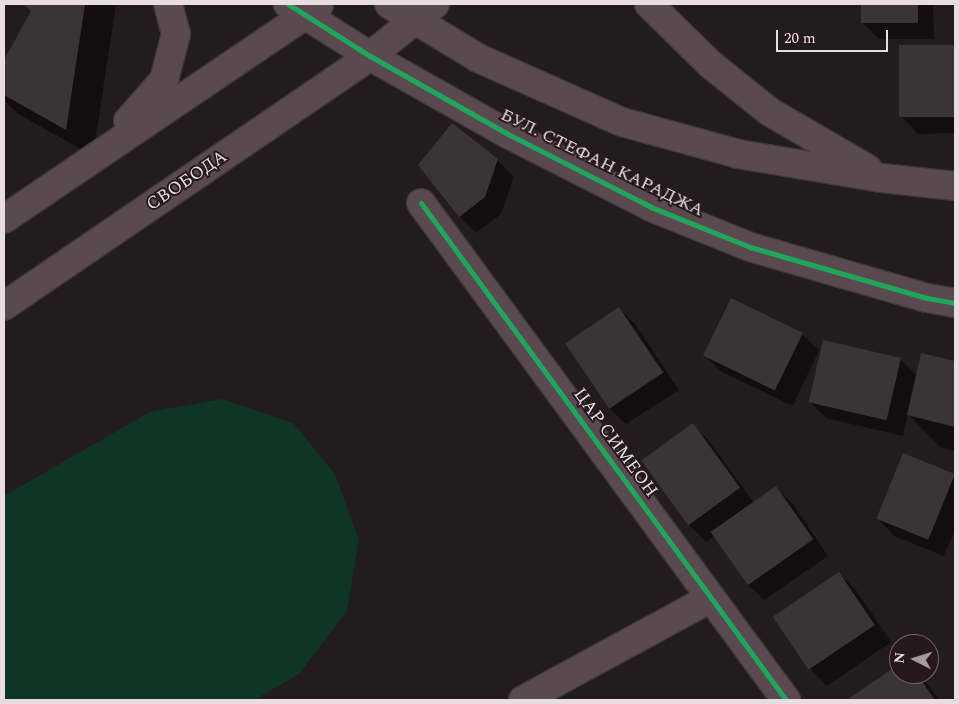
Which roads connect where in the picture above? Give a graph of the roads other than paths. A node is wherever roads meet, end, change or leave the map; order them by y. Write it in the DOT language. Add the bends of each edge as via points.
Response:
graph roads {
  1 [pos="168,4"];
  2 [pos="389,4"];
  3 [pos="649,4"];
  4 [pos="305,8"];
  5 [pos="425,12"];
  6 [pos="370,56"];
  7 [pos="104,149"];
  8 [pos="882,178"];
  9 [pos="955,186"];
  10 [pos="421,203"];
  11 [pos="4,218"];
  12 [pos="955,303"];
  13 [pos="4,306"];
  14 [pos="711,598"];
  15 [pos="523,700"];
  16 [pos="786,700"];
  1 -- 7 [label="street" via="176,34 164,80"];
  2 -- 5 [label="street"];
  3 -- 8 [label="street" via="710,64 770,112"];
  4 -- 6 [label="street, БУЛ. СТЕФАН КАРАДЖА"];
  4 -- 7 [label="street"];
  5 -- 6 [label="street, СВОБОДА"];
  5 -- 8 [label="street" via="478,58 622,122 738,154"];
  6 -- 12 [label="street, БУЛ. СТЕФАН КАРАДЖА" via="508,134 651,206 750,247 927,298"];
  6 -- 13 [label="street, СВОБОДА"];
  7 -- 11 [label="street"];
  8 -- 9 [label="street"];
  10 -- 14 [label="street, ЦАР СИМЕОН"];
  14 -- 15 [label="street"];
  14 -- 16 [label="street, ЦАР СИМЕОН"];
}
